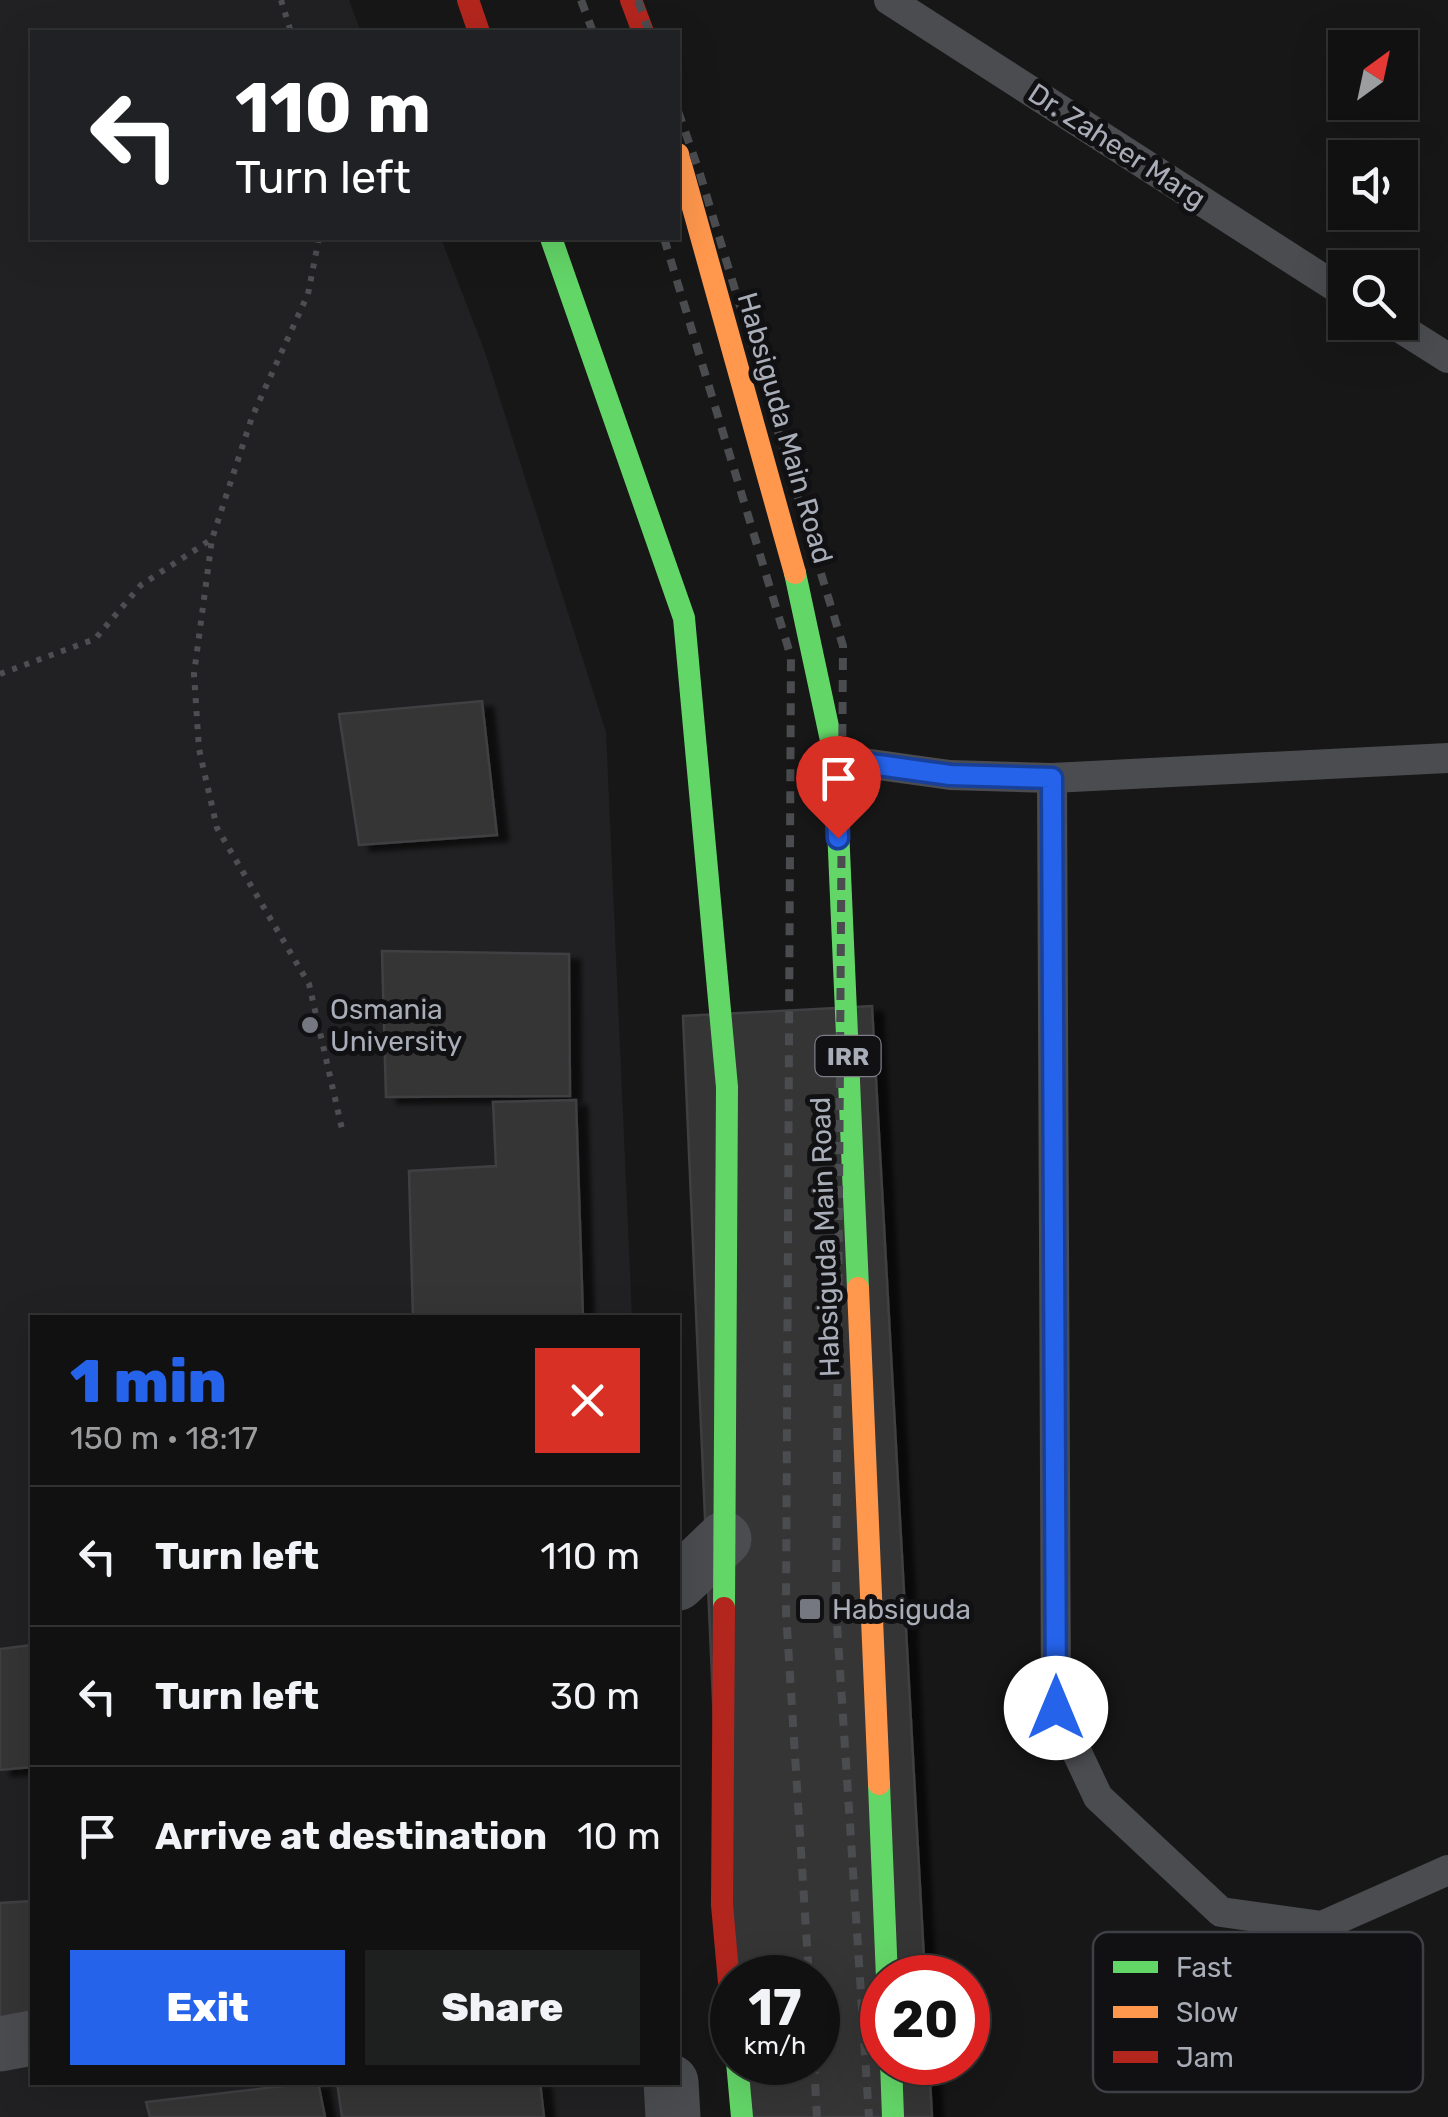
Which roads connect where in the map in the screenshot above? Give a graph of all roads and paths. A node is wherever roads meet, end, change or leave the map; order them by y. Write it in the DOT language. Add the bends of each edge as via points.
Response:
graph roads {
  1 [pos="280,0"];
  2 [pos="468,0"];
  3 [pos="632,0"];
  4 [pos="888,0"];
  5 [pos="290,30"];
  6 [pos="478,30"];
  7 [pos="642,30"];
  8 [pos="680,161"];
  9 [pos="319,240"];
  10 [pos="552,240"];
  11 [pos="1328,282"];
  12 [pos="1418,339"];
  13 [pos="1448,358"];
  14 [pos="212,538"];
  15 [pos="0,674"];
  16 [pos="1448,758"];
  17 [pos="835,759"];
  18 [pos="1052,778"];
  19 [pos="342,1129"];
  20 [pos="724,1539"];
  21 [pos="680,1581"];
  22 [pos="1448,1870"];
  23 [pos="726,1955"];
  24 [pos="886,1955"];
  25 [pos="30,2038"];
  26 [pos="0,2044"];
  27 [pos="671,2085"];
  28 [pos="739,2085"];
  29 [pos="892,2085"];
  30 [pos="673,2117"];
  31 [pos="742,2117"];
  32 [pos="893,2117"];
  1 -- 5 [label="path"];
  2 -- 6 [label="main road"];
  3 -- 7 [label="main road"];
  4 -- 11 [label="lane, Dr. Zaheer Marg"];
  8 -- 17 [label="main road, Habsiguda Main Road / IRR" via="800,591"];
  9 -- 14 [label="path" via="308,294 252,417"];
  10 -- 20 [label="main road" via="684,618 727,1087"];
  12 -- 13 [label="lane"];
  14 -- 15 [label="path" via="142,585 95,639"];
  14 -- 19 [label="path" via="194,674 199,749 216,828 309,984"];
  16 -- 18 [label="lane"];
  17 -- 18 [label="lane" via="950,775"];
  17 -- 24 [label="main road, Habsiguda Main Road / IRR"];
  18 -- 22 [label="lane" via="1056,1708 1098,1797 1221,1912 1322,1926"];
  20 -- 21 [label="street"];
  20 -- 23 [label="main road"];
  25 -- 26 [label="street"];
  27 -- 30 [label="street"];
  28 -- 31 [label="main road"];
  29 -- 32 [label="main road"];
}
